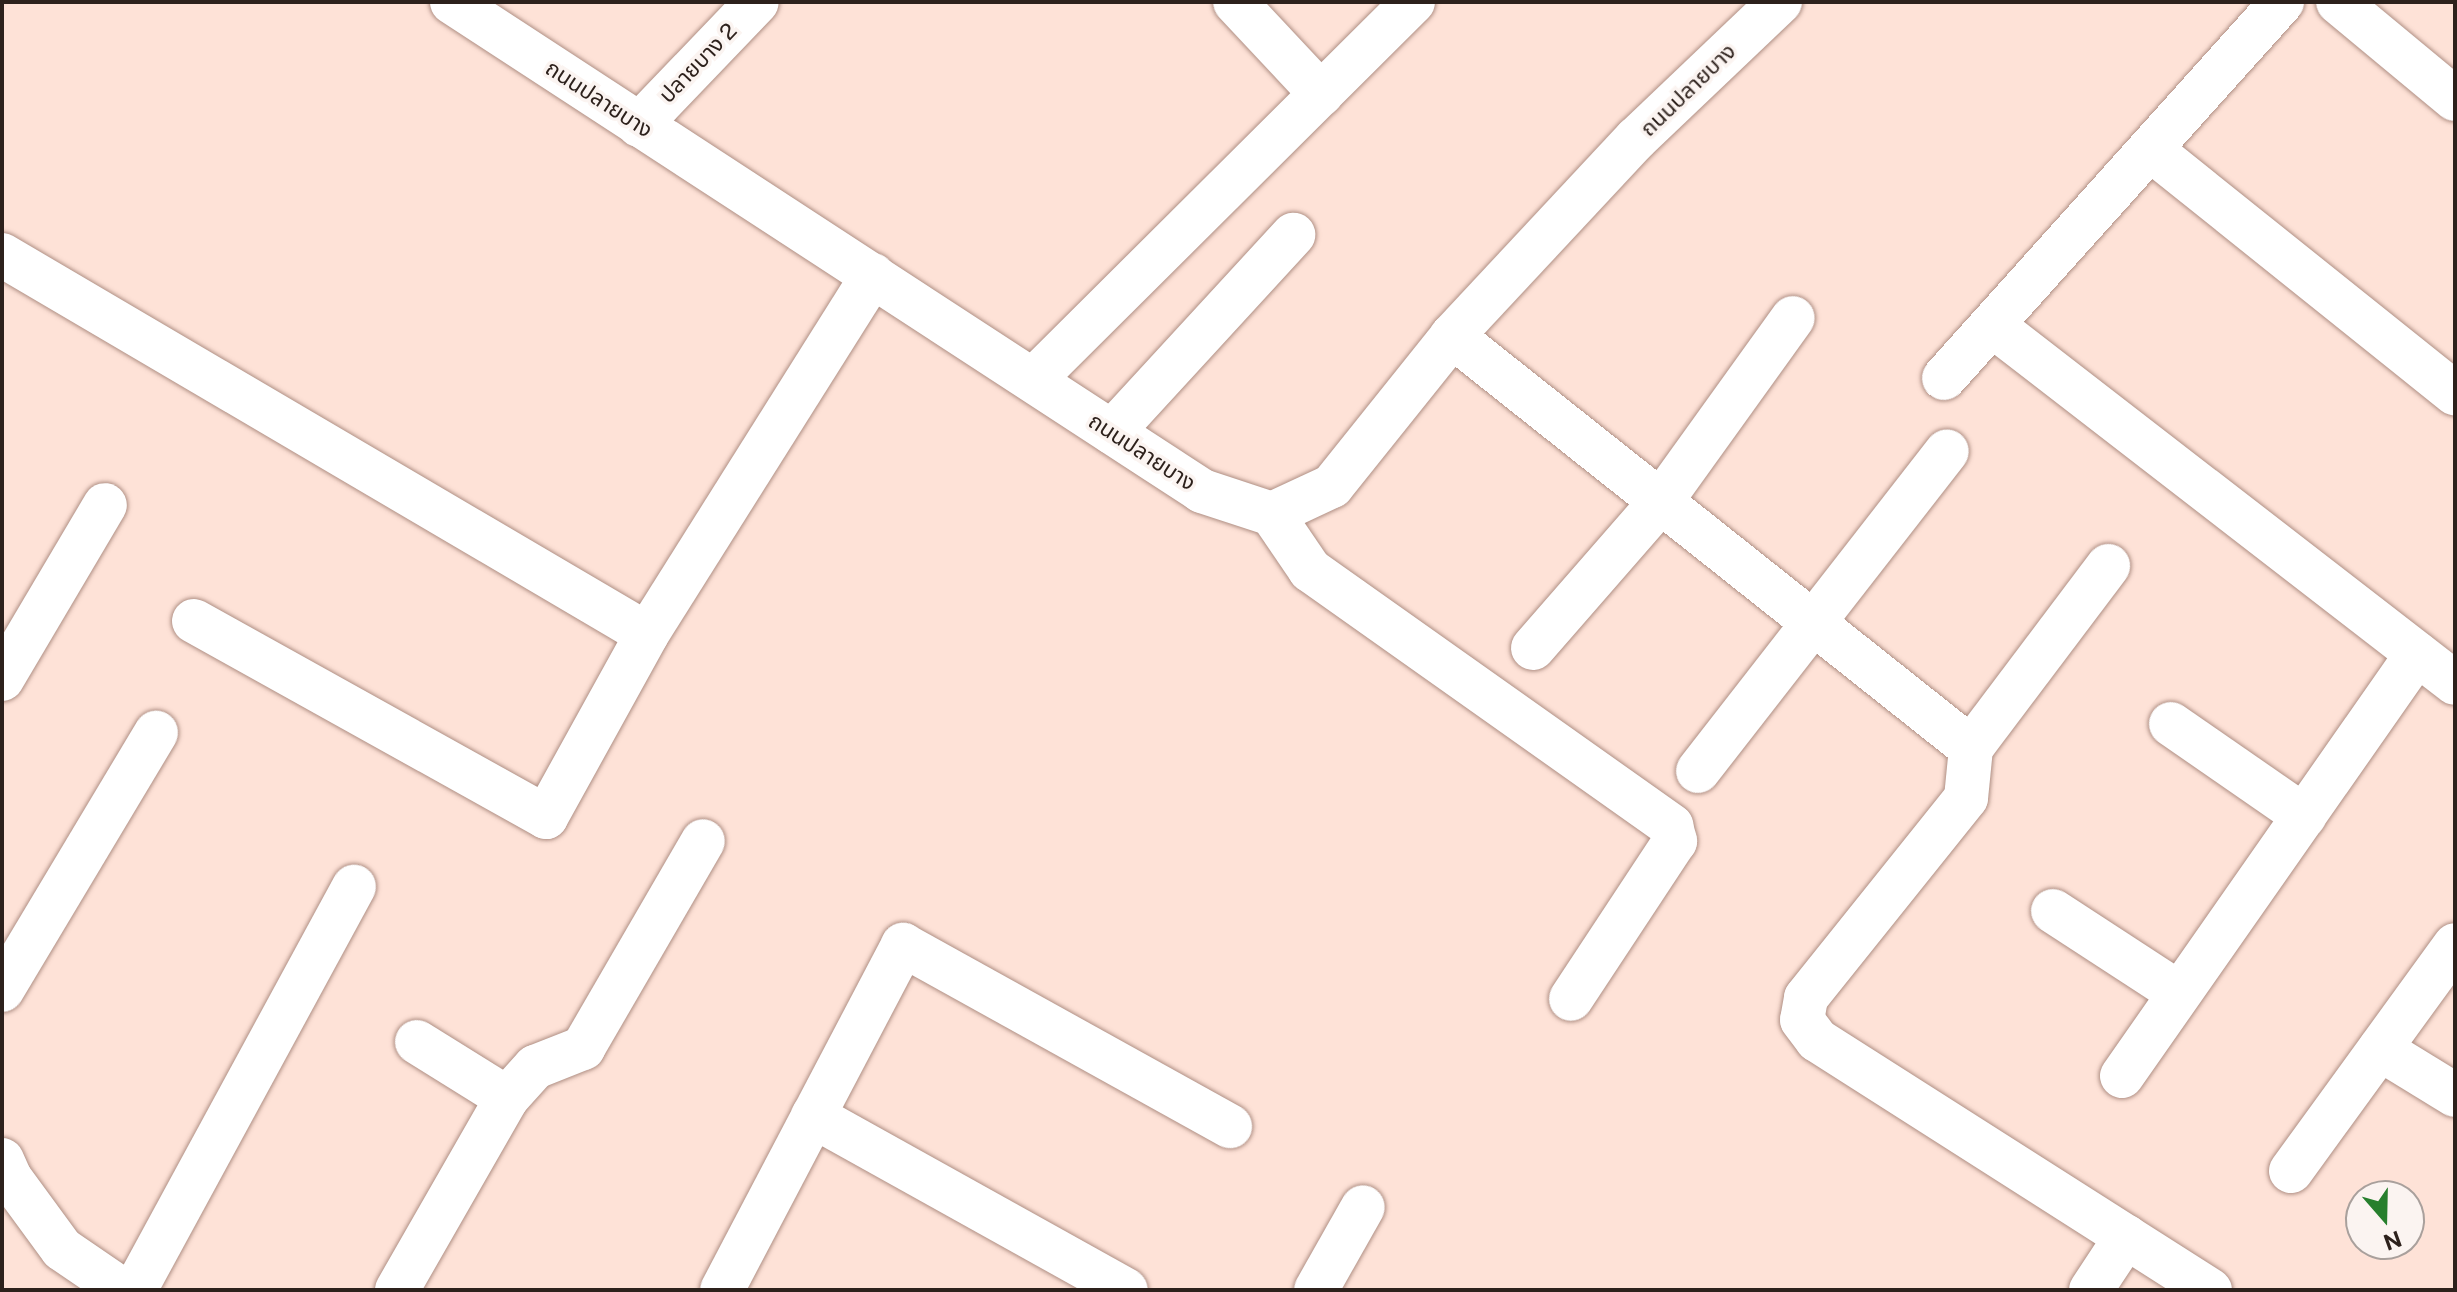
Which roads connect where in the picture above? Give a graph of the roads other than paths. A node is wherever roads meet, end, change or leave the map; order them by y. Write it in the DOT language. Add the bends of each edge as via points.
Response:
graph roads {
  1 [pos="452,2"];
  2 [pos="757,2"];
  3 [pos="1235,2"];
  4 [pos="1413,2"];
  5 [pos="1780,2"];
  6 [pos="2282,2"];
  7 [pos="2338,2"];
  8 [pos="1321,94"];
  9 [pos="2455,99"];
  10 [pos="639,125"];
  11 [pos="2150,149"];
  12 [pos="1293,235"];
  13 [pos="2,255"];
  14 [pos="873,275"];
  15 [pos="1793,318"];
  16 [pos="1992,325"];
  17 [pos="1452,336"];
  18 [pos="1944,378"];
  19 [pos="1033,380"];
  20 [pos="2455,393"];
  21 [pos="1112,432"];
  22 [pos="1947,451"];
  23 [pos="1662,500"];
  24 [pos="105,505"];
  25 [pos="1272,514"];
  26 [pos="2108,566"];
  27 [pos="194,621"];
  28 [pos="1815,623"];
  29 [pos="647,634"];
  30 [pos="1533,648"];
  31 [pos="2417,654"];
  32 [pos="2,679"];
  33 [pos="2455,683"];
  34 [pos="2171,724"];
  35 [pos="156,733"];
  36 [pos="1971,748"];
  37 [pos="1698,771"];
  38 [pos="2304,816"];
  39 [pos="703,841"];
  40 [pos="354,887"];
  41 [pos="2053,911"];
  42 [pos="2455,945"];
  43 [pos="2,990"];
  44 [pos="2179,993"];
  45 [pos="1571,999"];
  46 [pos="417,1042"];
  47 [pos="2380,1049"];
  48 [pos="2122,1076"];
  49 [pos="2455,1095"];
  50 [pos="507,1098"];
  51 [pos="813,1116"];
  52 [pos="1230,1126"];
  53 [pos="2,1160"];
  54 [pos="2291,1171"];
  55 [pos="1363,1207"];
  56 [pos="2126,1237"];
  57 [pos="122,1290"];
  58 [pos="135,1290"];
  59 [pos="397,1290"];
  60 [pos="722,1290"];
  61 [pos="1126,1290"];
  62 [pos="1316,1290"];
  63 [pos="2091,1290"];
  64 [pos="2210,1290"];
  1 -- 10 [label="street, ถนนปลายบาง"];
  2 -- 10 [label="street, ปลายบาง 2"];
  3 -- 8 [label="street"];
  4 -- 8 [label="street"];
  5 -- 17 [label="street, ถนนปลายบาง" via="1636,139"];
  6 -- 11 [label="street"];
  7 -- 9 [label="street"];
  8 -- 19 [label="street"];
  10 -- 14 [label="street, ถนนปลายบาง"];
  11 -- 16 [label="street"];
  11 -- 20 [label="street"];
  12 -- 21 [label="street"];
  13 -- 29 [label="street"];
  14 -- 19 [label="street, ถนนปลายบาง"];
  14 -- 29 [label="street"];
  15 -- 23 [label="street"];
  16 -- 18 [label="street"];
  16 -- 31 [label="street"];
  17 -- 23 [label="street"];
  17 -- 25 [label="street, ถนนปลายบาง" via="1332,486"];
  19 -- 21 [label="street, ถนนปลายบาง"];
  21 -- 25 [label="street, ถนนปลายบาง" via="1202,491"];
  22 -- 28 [label="street"];
  23 -- 28 [label="street"];
  23 -- 30 [label="street"];
  24 -- 32 [label="street"];
  25 -- 45 [label="street" via="1310,570 1671,826 1675,841"];
  26 -- 36 [label="street"];
  27 -- 29 [label="street" via="546,817"];
  28 -- 36 [label="street"];
  28 -- 37 [label="street"];
  31 -- 33 [label="street"];
  31 -- 38 [label="street"];
  34 -- 38 [label="street"];
  35 -- 43 [label="street"];
  36 -- 56 [label="street" via="1966,798 1806,998 1802,1020 1817,1040"];
  38 -- 44 [label="street"];
  39 -- 50 [label="street" via="583,1048 535,1067"];
  40 -- 58 [label="street"];
  41 -- 44 [label="street"];
  42 -- 47 [label="street"];
  44 -- 48 [label="street"];
  46 -- 50 [label="street"];
  47 -- 49 [label="street"];
  47 -- 54 [label="street"];
  50 -- 59 [label="street"];
  51 -- 52 [label="street" via="903,945"];
  51 -- 60 [label="street"];
  51 -- 61 [label="street"];
  53 -- 57 [label="street" via="62,1249"];
  55 -- 62 [label="street"];
  56 -- 63 [label="street"];
  56 -- 64 [label="street"];
}
